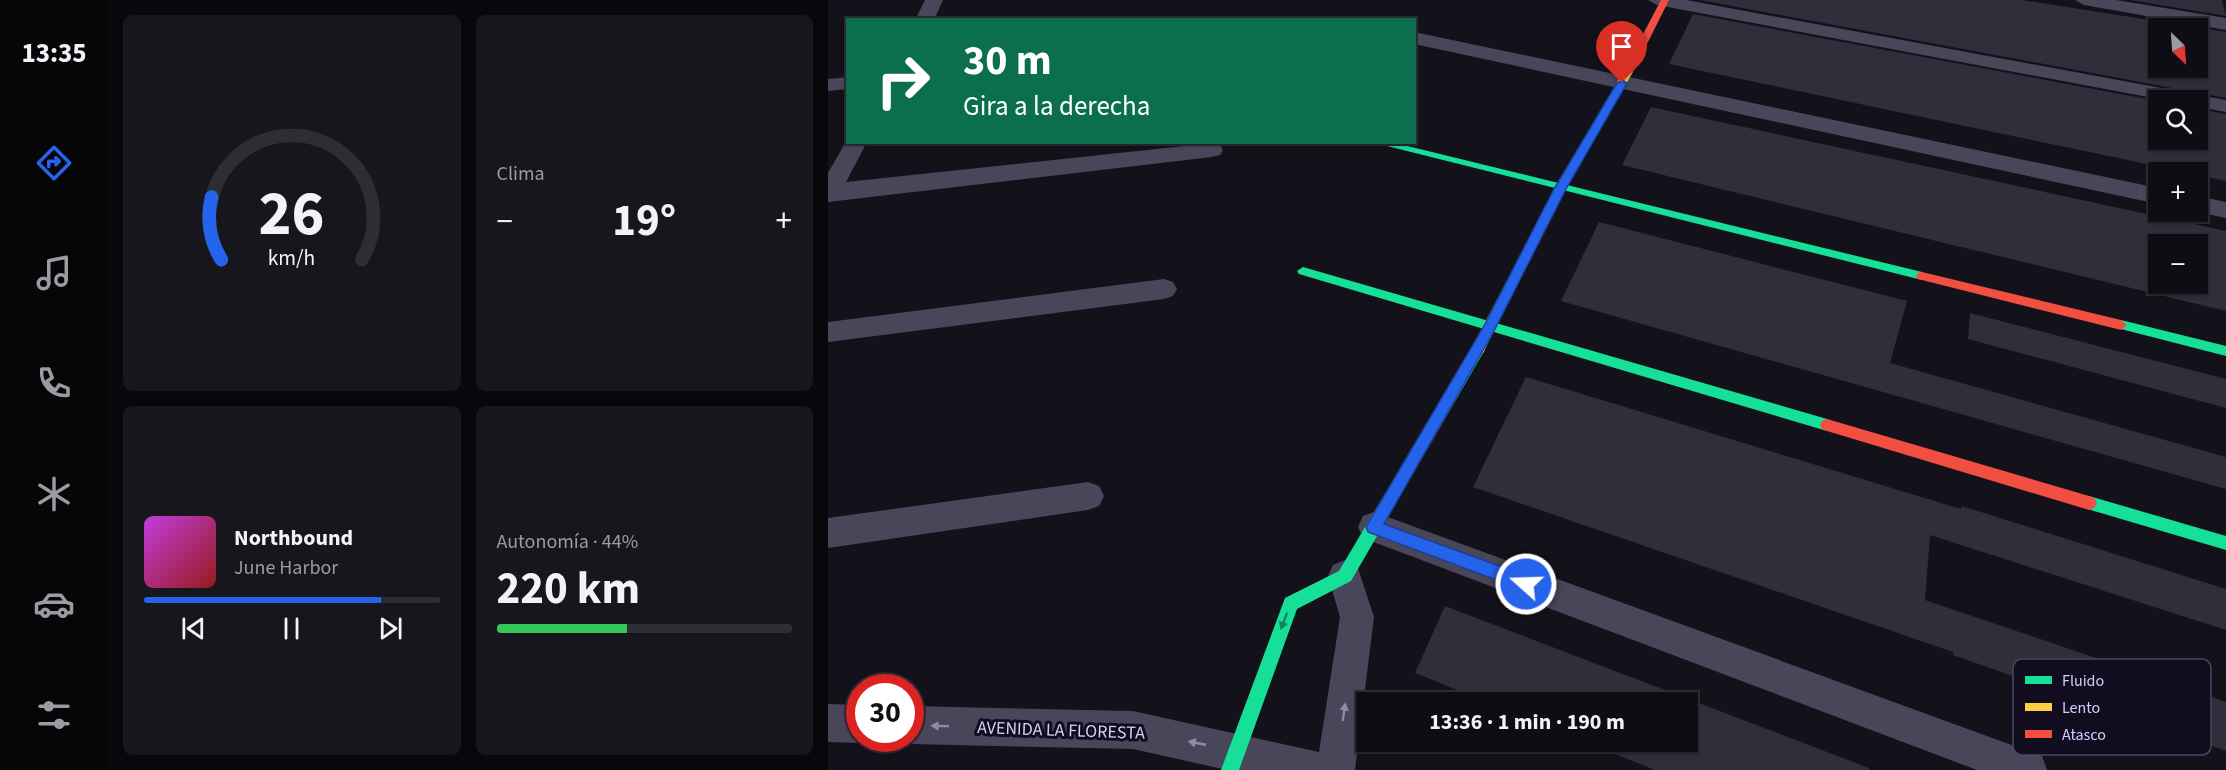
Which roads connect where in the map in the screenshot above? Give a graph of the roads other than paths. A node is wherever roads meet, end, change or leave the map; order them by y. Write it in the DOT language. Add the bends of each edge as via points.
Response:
graph roads {
  1 [pos="934,0"];
  2 [pos="1662,0"];
  3 [pos="2084,0"];
  4 [pos="925,18"];
  5 [pos="2226,24"];
  6 [pos="1416,38"];
  7 [pos="846,83"];
  8 [pos="1622,83"];
  9 [pos="828,85"];
  10 [pos="2148,92"];
  11 [pos="2208,103"];
  12 [pos="2226,106"];
  13 [pos="855,144"];
  14 [pos="1384,144"];
  15 [pos="1212,150"];
  16 [pos="1560,189"];
  17 [pos="828,193"];
  18 [pos="2148,194"];
  19 [pos="2208,206"];
  20 [pos="2226,210"];
  21 [pos="1303,271"];
  22 [pos="1164,289"];
  23 [pos="1490,328"];
  24 [pos="828,332"];
  25 [pos="2226,351"];
  26 [pos="1088,496"];
  27 [pos="1374,527"];
  28 [pos="828,533"];
  29 [pos="2226,543"];
  30 [pos="1345,576"];
  31 [pos="828,723"];
  32 [pos="846,724"];
  33 [pos="924,725"];
  34 [pos="1232,760"];
  35 [pos="1315,770"];
  36 [pos="1336,770"];
  37 [pos="2028,770"];
  1 -- 4 [label="street"];
  2 -- 8 [label="street"];
  2 -- 10 [label="street"];
  3 -- 5 [label="street"];
  6 -- 8 [label="street"];
  7 -- 9 [label="street"];
  8 -- 16 [label="street"];
  8 -- 18 [label="street"];
  11 -- 12 [label="street"];
  13 -- 17 [label="street"];
  14 -- 16 [label="street"];
  15 -- 17 [label="street"];
  16 -- 23 [label="street"];
  16 -- 25 [label="street"];
  19 -- 20 [label="street"];
  21 -- 23 [label="street"];
  22 -- 24 [label="street"];
  23 -- 27 [label="street"];
  23 -- 29 [label="street"];
  26 -- 28 [label="street"];
  27 -- 30 [label="street"];
  27 -- 37 [label="street"];
  30 -- 34 [label="street, one-way" via="1291,604"];
  36 -- 30 [label="street, one-way" via="1357,617"];
  31 -- 32 [label="street"];
  34 -- 33 [label="street, AVENIDA LA FLORESTA, one-way" via="1133,730"];
  34 -- 35 [label="street, AVENIDA LA FLORESTA"];
}
